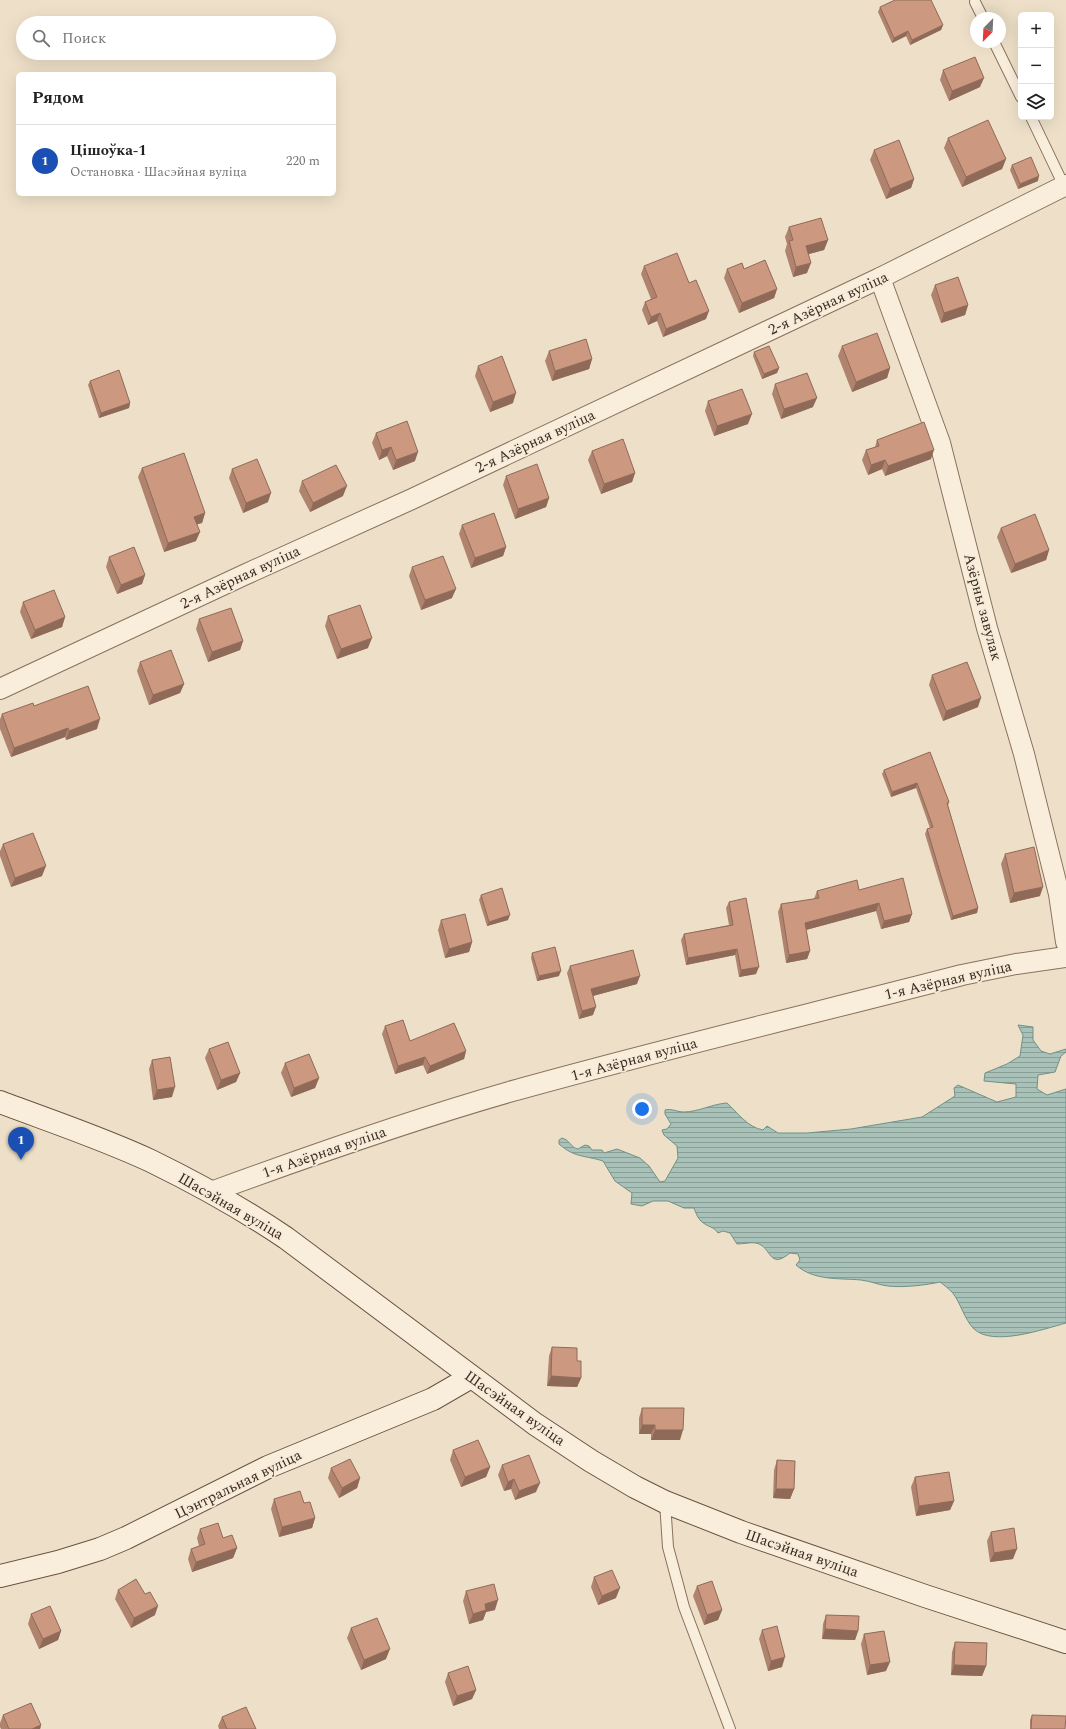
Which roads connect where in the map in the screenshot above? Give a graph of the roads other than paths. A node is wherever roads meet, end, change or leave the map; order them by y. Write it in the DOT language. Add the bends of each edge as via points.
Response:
graph roads {
  1 [pos="975,2"];
  2 [pos="980,12"];
  3 [pos="997,48"];
  4 [pos="1018,91"];
  5 [pos="1032,120"];
  6 [pos="1065,186"];
  7 [pos="880,278"];
  8 [pos="0,689"];
  9 [pos="1066,942"];
  10 [pos="1066,957"];
  11 [pos="0,1102"];
  12 [pos="211,1192"];
  13 [pos="471,1377"];
  14 [pos="665,1502"];
  15 [pos="0,1576"];
  16 [pos="1066,1642"];
  17 [pos="730,1729"];
  1 -- 2 [label="lane"];
  3 -- 4 [label="lane"];
  5 -- 6 [label="lane"];
  6 -- 7 [label="street, 2-я Азёрная вуліца"];
  7 -- 8 [label="street, 2-я Азёрная вуліца" via="412,499"];
  7 -- 9 [label="street, Азёрны завулак" via="940,443 987,628 1024,754 1059,894"];
  10 -- 12 [label="street, 1-я Азёрная вуліца" via="962,975 515,1091 386,1131"];
  11 -- 12 [label="main road, Шасэйная вуліца" via="150,1161"];
  12 -- 13 [label="main road, Шасэйная вуліца" via="286,1238"];
  13 -- 14 [label="main road, Шасэйная вуліца" via="591,1461"];
  13 -- 15 [label="main road, Цэнтральная вуліца" via="433,1399 268,1467 120,1541 58,1562"];
  14 -- 16 [label="main road, Шасэйная вуліца" via="741,1532"];
  14 -- 17 [label="lane" via="668,1547 684,1607"];
}
